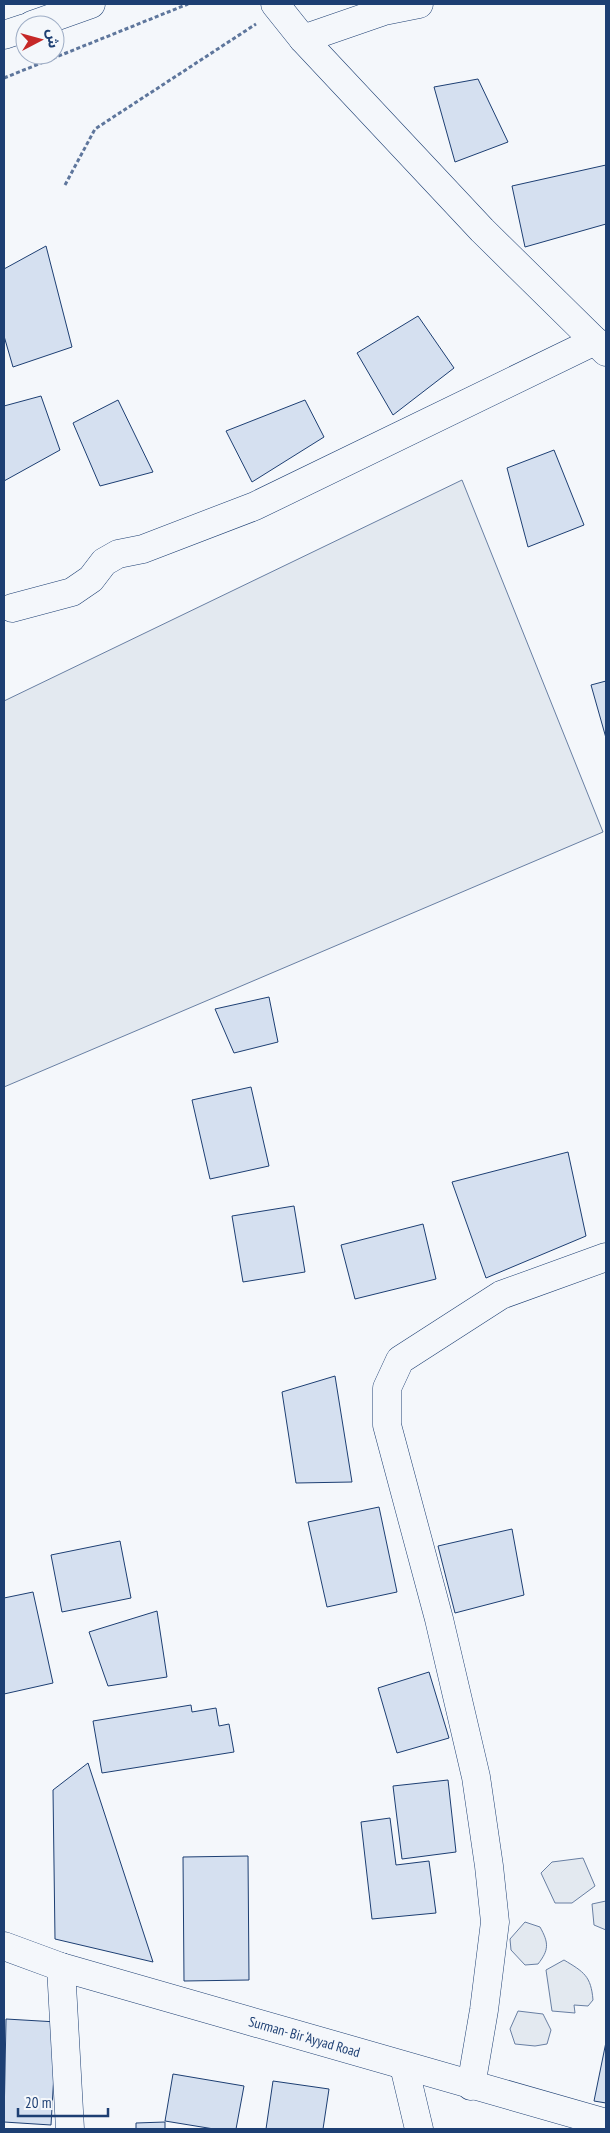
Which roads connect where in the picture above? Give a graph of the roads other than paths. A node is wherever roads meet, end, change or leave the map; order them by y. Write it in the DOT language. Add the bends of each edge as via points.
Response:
graph roads {
  1 [pos="91,4"];
  2 [pos="420,4"];
  3 [pos="277,6"];
  4 [pos="60,15"];
  5 [pos="303,39"];
  6 [pos="600,346"];
  7 [pos="12,608"];
  8 [pos="606,1257"];
  9 [pos="4,1946"];
  10 [pos="61,1967"];
  11 [pos="404,2066"];
  12 [pos="471,2086"];
  13 [pos="606,2123"];
  14 [pos="70,2129"];
  15 [pos="419,2129"];
  1 -- 4 [label="main road"];
  2 -- 5 [label="main road" via="384,11"];
  3 -- 5 [label="main road"];
  5 -- 6 [label="main road" via="482,230"];
  6 -- 7 [label="main road" via="255,506 143,549 118,554 104,562 91,579 72,592"];
  8 -- 12 [label="main road" via="501,1295 400,1360 387,1388 387,1424 439,1619 471,1759 489,1866 495,1922"];
  9 -- 10 [label="main road, Surman- Bir ‘Ayyad Road"];
  10 -- 11 [label="main road, Surman- Bir ‘Ayyad Road"];
  10 -- 14 [label="main road"];
  11 -- 12 [label="main road, Surman- Bir ‘Ayyad Road"];
  11 -- 15 [label="main road"];
  12 -- 13 [label="main road, Surman- Bir ‘Ayyad Road"];
}
